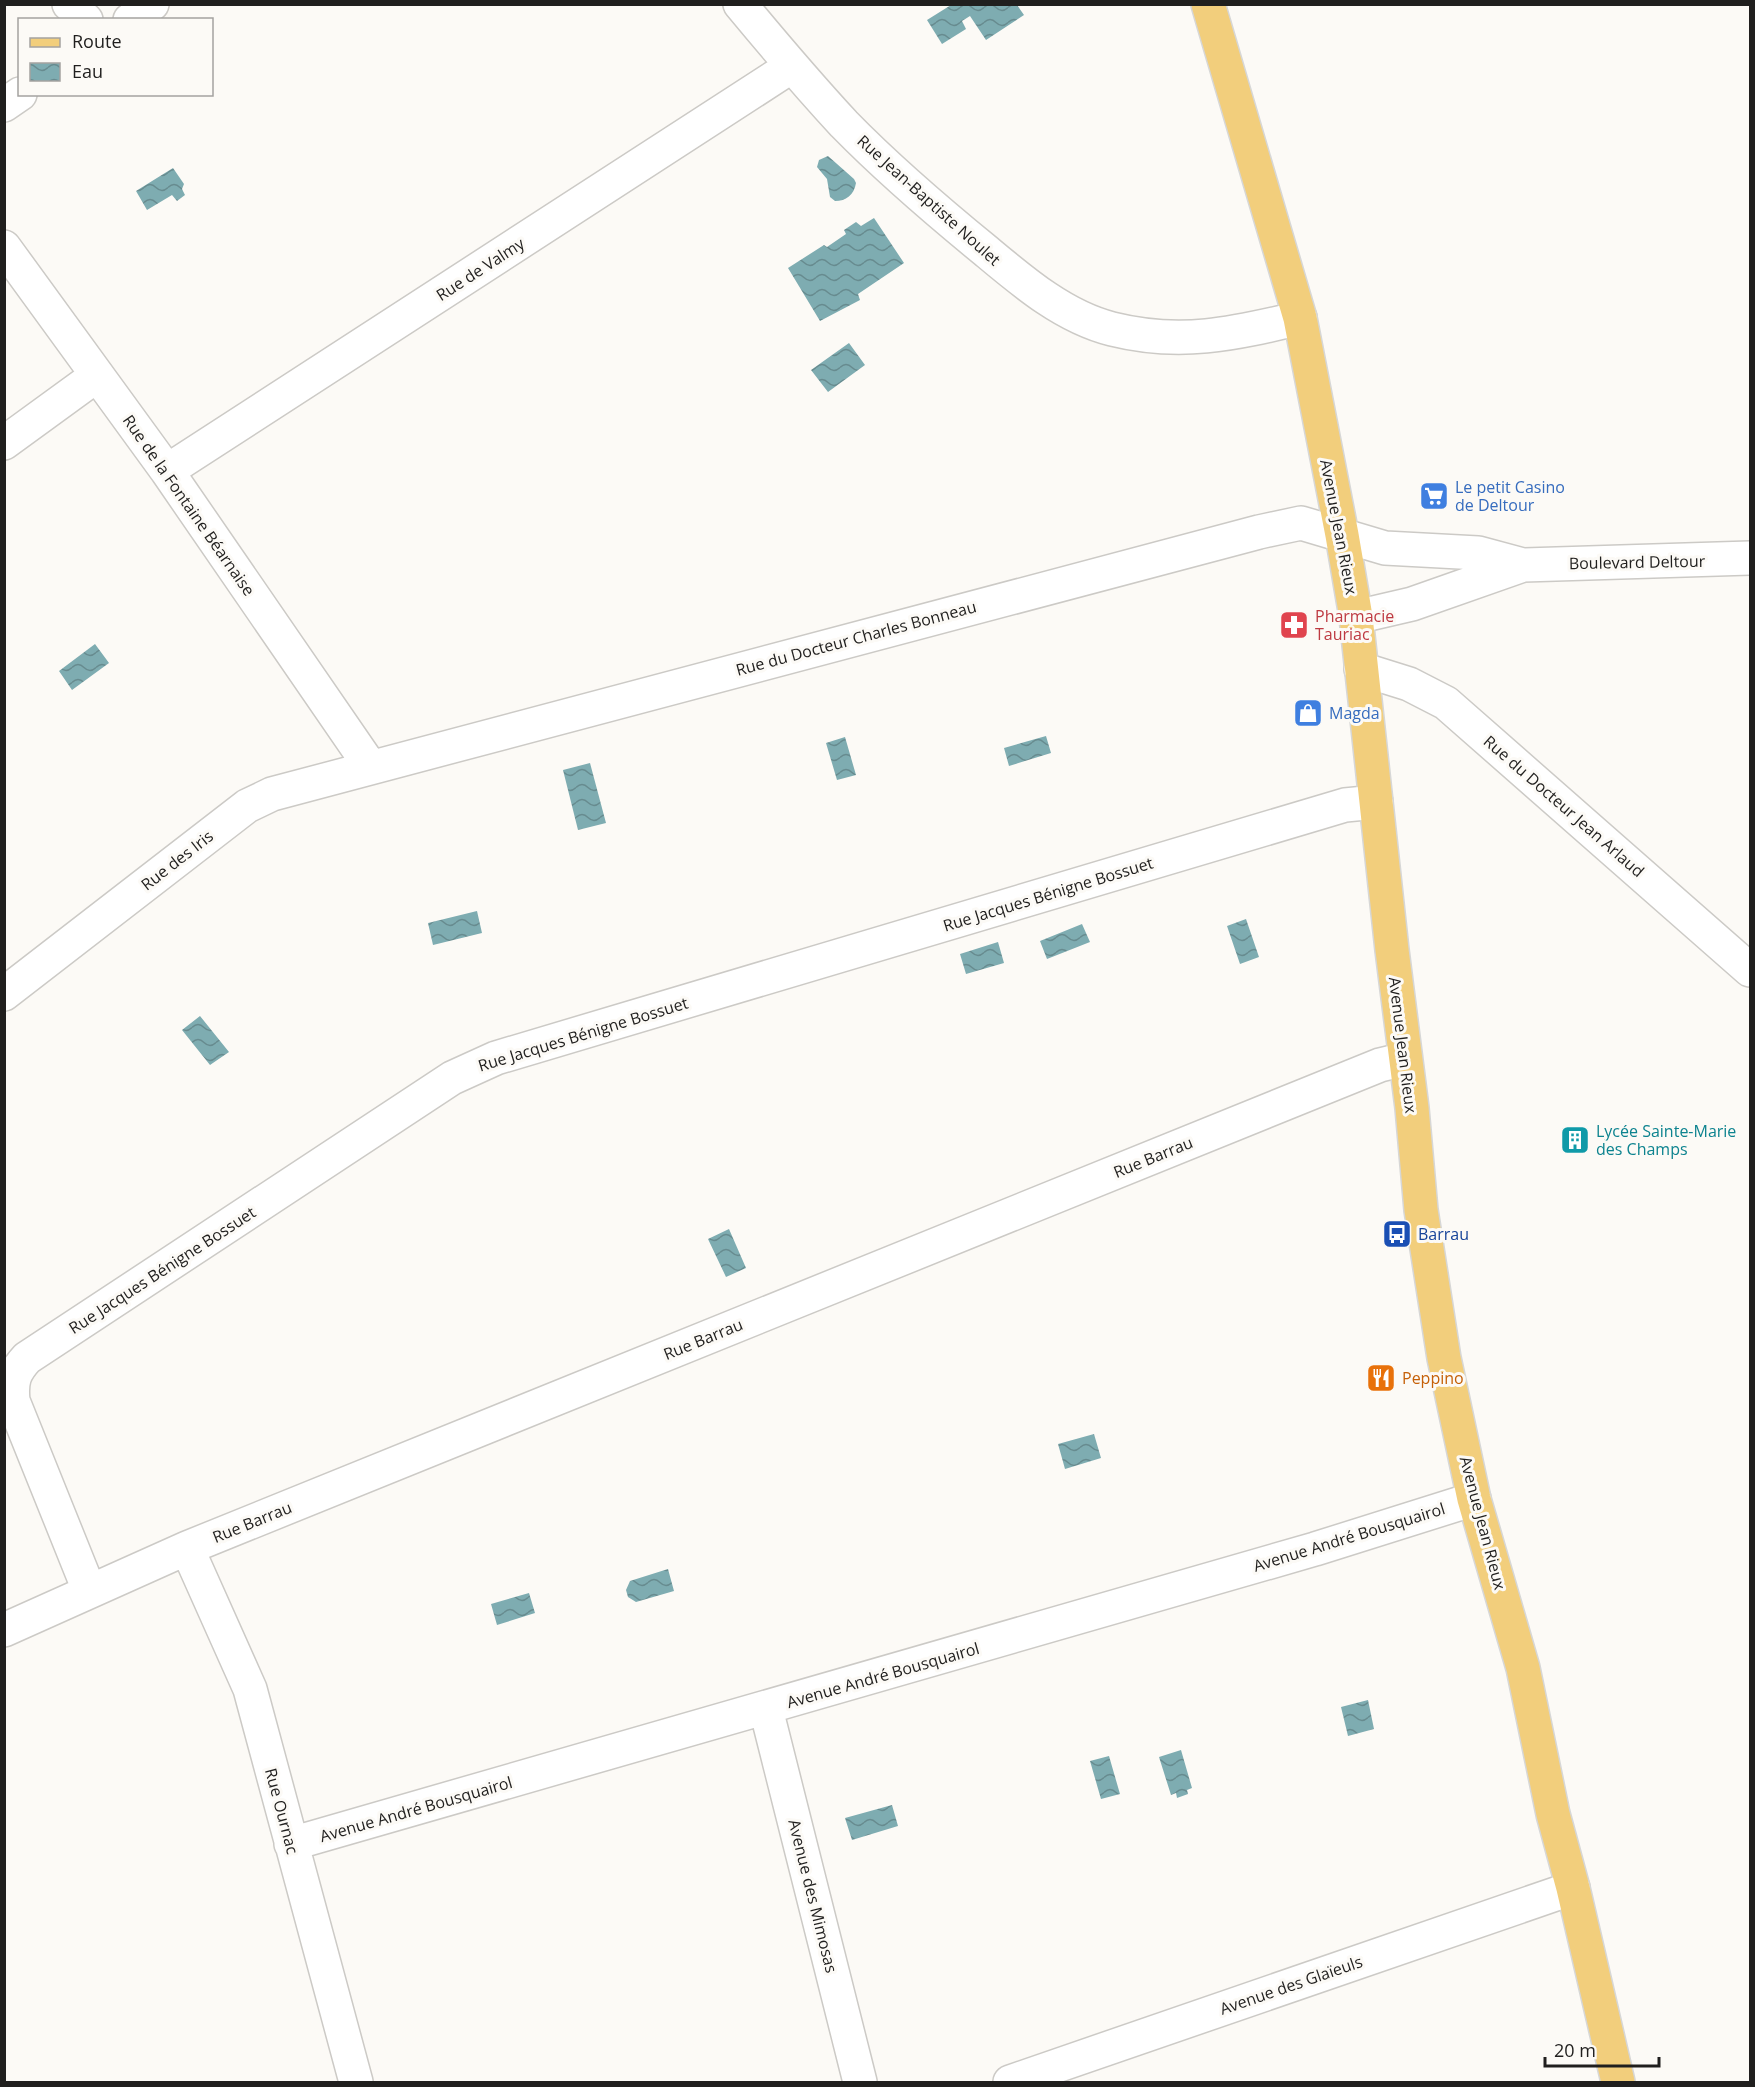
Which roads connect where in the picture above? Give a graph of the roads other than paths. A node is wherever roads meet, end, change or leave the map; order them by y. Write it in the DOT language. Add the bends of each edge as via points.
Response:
graph roads {
  1 [pos="69,4"];
  2 [pos="152,4"];
  3 [pos="740,4"];
  4 [pos="1208,4"];
  5 [pos="84,18"];
  6 [pos="133,18"];
  7 [pos="792,66"];
  8 [pos="18,95"];
  9 [pos="4,105"];
  10 [pos="4,247"];
  11 [pos="1300,318"];
  12 [pos="96,376"];
  13 [pos="4,443"];
  14 [pos="167,471"];
  15 [pos="1342,535"];
  16 [pos="1750,558"];
  17 [pos="1523,565"];
  18 [pos="1356,617"];
  19 [pos="1361,669"];
  20 [pos="369,766"];
  21 [pos="1376,802"];
  22 [pos="1750,970"];
  23 [pos="4,994"];
  24 [pos="1405,1059"];
  25 [pos="1474,1499"];
  26 [pos="187,1548"];
  27 [pos="90,1590"];
  28 [pos="4,1630"];
  29 [pos="766,1709"];
  30 [pos="291,1844"];
  31 [pos="1574,1888"];
  32 [pos="356,2082"];
  33 [pos="860,2082"];
  34 [pos="1010,2082"];
  35 [pos="1617,2082"];
  1 -- 5 [label="street"];
  2 -- 6 [label="street"];
  3 -- 7 [label="street, Rue Jean-Baptiste Noulet"];
  4 -- 11 [label="main road, Avenue Jean Rieux"];
  7 -- 11 [label="street, Rue Jean-Baptiste Noulet" via="846,125 939,213 1012,273 1082,318 1110,329 1146,336 1210,338"];
  7 -- 14 [label="street, Rue de Valmy"];
  8 -- 9 [label="street"];
  10 -- 12 [label="street, Rue de la Fontaine Béarnaise"];
  11 -- 15 [label="main road, Avenue Jean Rieux"];
  12 -- 13 [label="street"];
  12 -- 14 [label="street, Rue de la Fontaine Béarnaise"];
  14 -- 20 [label="street, Rue de la Fontaine Béarnaise"];
  15 -- 17 [label="street, Boulevard Deltour" via="1385,548 1478,553"];
  15 -- 18 [label="main road, Avenue Jean Rieux"];
  15 -- 20 [label="street, Rue du Docteur Charles Bonneau" via="1301,523 1270,530"];
  16 -- 17 [label="street, Boulevard Deltour"];
  17 -- 18 [label="street, Boulevard Deltour" via="1412,604"];
  18 -- 19 [label="main road, Avenue Jean Rieux"];
  19 -- 21 [label="main road, Avenue Jean Rieux"];
  19 -- 22 [label="street, Rue du Docteur Jean Arlaud" via="1409,684 1446,703"];
  20 -- 23 [label="street, Rue des Iris" via="272,794 247,806"];
  21 -- 24 [label="main road, Avenue Jean Rieux"];
  21 -- 27 [label="street, Rue Jacques Bénigne Bossuet" via="1345,805 496,1058 452,1077 27,1358 15,1371 13,1401"];
  24 -- 25 [label="main road, Avenue Jean Rieux" via="1428,1269"];
  24 -- 26 [label="street, Rue Barrau" via="1380,1065"];
  25 -- 29 [label="street, Avenue André Bousquairol"];
  25 -- 31 [label="main road, Avenue Jean Rieux" via="1523,1668 1553,1814"];
  26 -- 27 [label="street, Rue Barrau"];
  26 -- 30 [label="street, Rue Ournac" via="250,1689"];
  27 -- 28 [label="street, Rue Barrau"];
  29 -- 30 [label="street, Avenue André Bousquairol"];
  29 -- 33 [label="street, Avenue des Mimosas"];
  30 -- 32 [label="street, Rue Ournac"];
  31 -- 34 [label="street, Avenue des Glaïeuls"];
  31 -- 35 [label="main road, Avenue Jean Rieux"];
}
